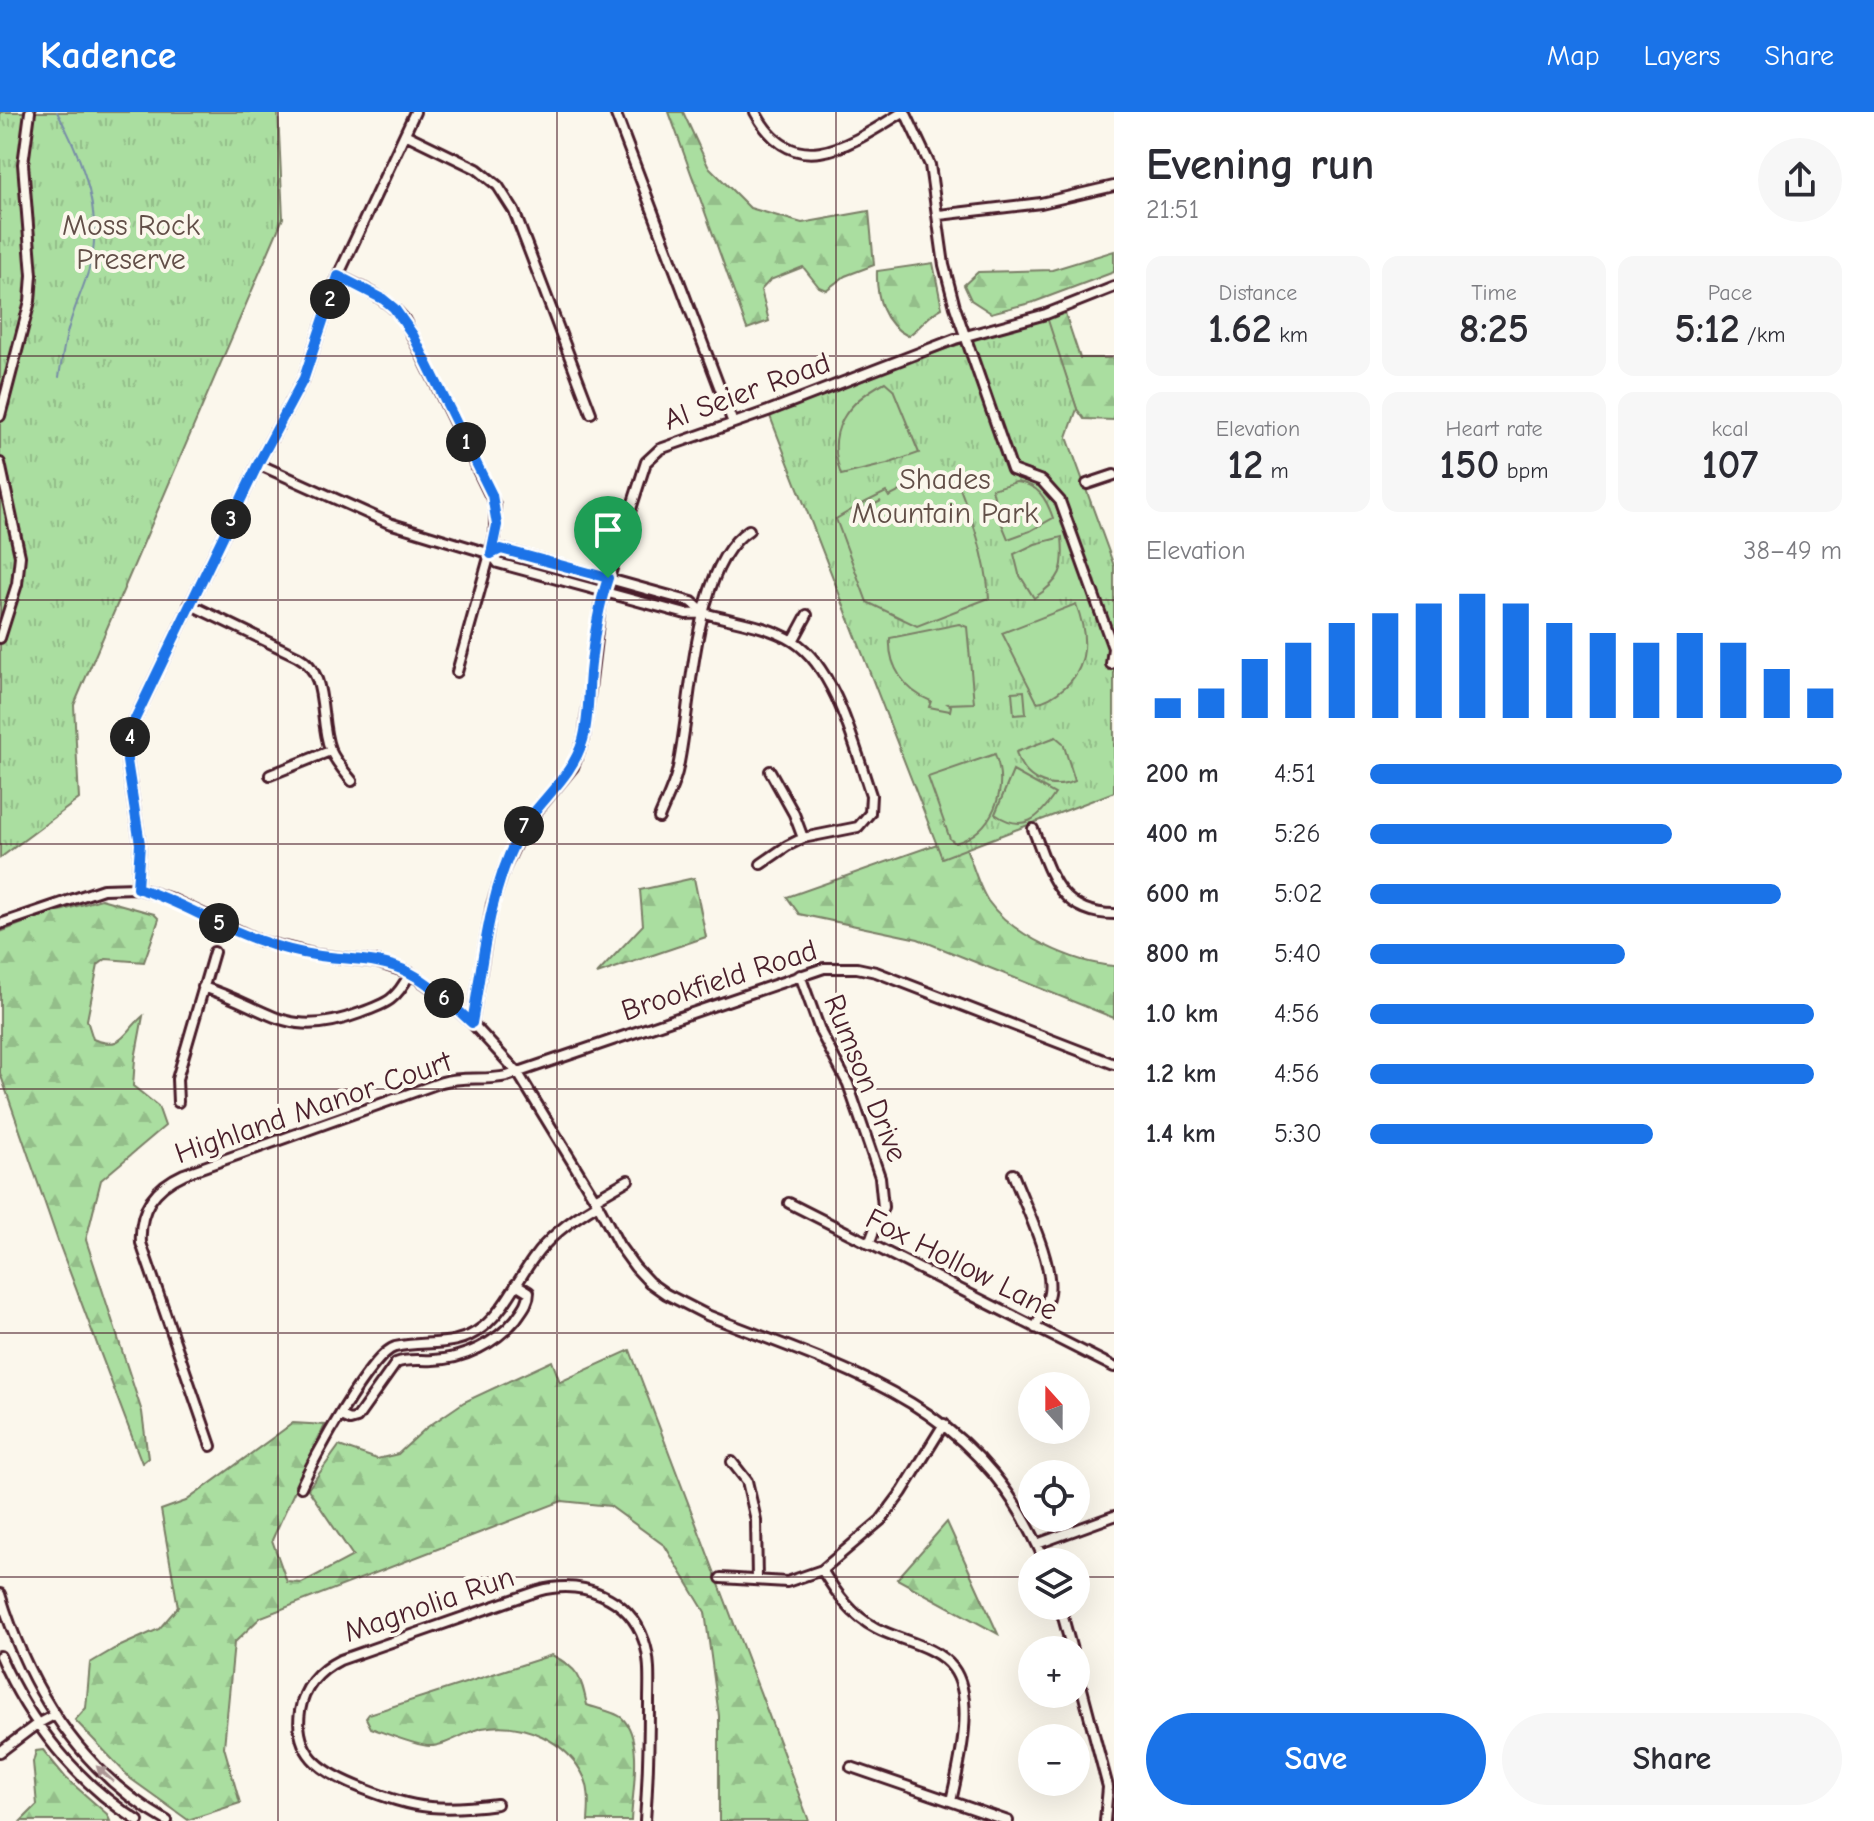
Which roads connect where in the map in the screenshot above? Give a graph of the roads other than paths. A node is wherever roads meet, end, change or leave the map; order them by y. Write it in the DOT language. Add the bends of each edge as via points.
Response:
graph roads {
  1 [pos="30,112"];
  2 [pos="415,112"];
  3 [pos="615,112"];
  4 [pos="755,112"];
  5 [pos="904,112"];
  6 [pos="405,134"];
  7 [pos="1114,186"];
  8 [pos="939,215"];
  9 [pos="338,276"];
  10 [pos="1114,287"];
  11 [pos="963,336"];
  12 [pos="591,413"];
  13 [pos="0,416"];
  14 [pos="733,423"];
  15 [pos="0,463"];
  16 [pos="258,464"];
  17 [pos="1114,475"];
  18 [pos="1087,484"];
  19 [pos="749,530"];
  20 [pos="491,554"];
  21 [pos="550,562"];
  22 [pos="546,576"];
  23 [pos="608,578"];
  24 [pos="604,592"];
  25 [pos="659,593"];
  26 [pos="189,604"];
  27 [pos="656,605"];
  28 [pos="704,613"];
  29 [pos="807,615"];
  30 [pos="0,638"];
  31 [pos="793,641"];
  32 [pos="1111,664"];
  33 [pos="457,672"];
  34 [pos="330,751"];
  35 [pos="770,771"];
  36 [pos="270,775"];
  37 [pos="352,781"];
  38 [pos="659,818"];
  39 [pos="1033,829"];
  40 [pos="803,838"];
  41 [pos="761,864"];
  42 [pos="137,888"];
  43 [pos="1114,914"];
  44 [pos="0,924"];
  45 [pos="214,952"];
  46 [pos="410,973"];
  47 [pos="800,975"];
  48 [pos="203,987"];
  49 [pos="472,1023"];
  50 [pos="1114,1064"];
  51 [pos="518,1073"];
  52 [pos="178,1102"];
  53 [pos="1013,1174"];
  54 [pos="628,1180"];
  55 [pos="597,1202"];
  56 [pos="789,1203"];
  57 [pos="869,1244"];
  58 [pos="516,1284"];
  59 [pos="1035,1328"];
  60 [pos="1114,1367"];
  61 [pos="341,1416"];
  62 [pos="944,1424"];
  63 [pos="211,1446"];
  64 [pos="732,1462"];
  65 [pos="301,1487"];
  66 [pos="1114,1516"];
  67 [pos="1037,1544"];
  68 [pos="1039,1548"];
  69 [pos="822,1570"];
  70 [pos="721,1578"];
  71 [pos="757,1580"];
  72 [pos="0,1594"];
  73 [pos="0,1656"];
  74 [pos="1087,1708"];
  75 [pos="54,1715"];
  76 [pos="37,1724"];
  77 [pos="0,1752"];
  78 [pos="851,1767"];
  79 [pos="951,1801"];
  80 [pos="497,1804"];
  81 [pos="136,1821"];
  82 [pos="167,1821"];
  83 [pos="645,1821"];
  84 [pos="1008,1821"];
  85 [pos="1105,1821"];
  1 -- 13 [label="street" via="23,177 30,301"];
  2 -- 6 [label="street"];
  3 -- 14 [label="street"];
  4 -- 5 [label="street" via="782,144 818,153 842,148"];
  5 -- 8 [label="street" via="930,165"];
  6 -- 9 [label="street"];
  6 -- 12 [label="street" via="477,169 498,186 514,211"];
  7 -- 8 [label="street" via="1026,206"];
  8 -- 11 [label="street" via="944,265"];
  9 -- 16 [label="street" via="311,363"];
  9 -- 20 [label="street" via="383,299 413,335 492,495 497,525"];
  10 -- 11 [label="street, Al Seier Road" via="1046,314"];
  11 -- 14 [label="street, Al Seier Road"];
  11 -- 32 [label="street" via="1012,470 1042,481 1060,501 1113,648"];
  14 -- 23 [label="street, Al Seier Road" via="660,449 646,462"];
  15 -- 30 [label="street" via="20,556"];
  16 -- 20 [label="street" via="378,519"];
  16 -- 26 [label="street"];
  17 -- 18 [label="street"];
  19 -- 28 [label="street" via="722,558"];
  20 -- 21 [label="street" via="501,549"];
  20 -- 22 [label="street" via="498,563"];
  20 -- 33 [label="street"];
  21 -- 22 [label="street"];
  21 -- 23 [label="street"];
  22 -- 24 [label="street"];
  23 -- 24 [label="street, Al Seier Road"];
  23 -- 25 [label="street"];
  24 -- 27 [label="street"];
  24 -- 49 [label="street, Al Seier Road" via="584,738 573,767 524,826 504,869 492,905"];
  25 -- 27 [label="street"];
  25 -- 28 [label="street" via="692,602"];
  26 -- 34 [label="street" via="311,665"];
  26 -- 42 [label="street" via="130,734 128,777 140,844"];
  27 -- 28 [label="street"];
  28 -- 31 [label="street"];
  28 -- 38 [label="street" via="676,775"];
  29 -- 31 [label="street"];
  31 -- 40 [label="street" via="831,685 871,795 870,813 858,827"];
  34 -- 36 [label="street"];
  34 -- 37 [label="street"];
  35 -- 40 [label="street"];
  39 -- 43 [label="street" via="1062,894 1078,906"];
  40 -- 41 [label="street"];
  42 -- 44 [label="street" via="103,889"];
  42 -- 46 [label="street" via="260,941"];
  45 -- 48 [label="street"];
  46 -- 48 [label="street" via="398,996 384,1004 316,1025 282,1021"];
  46 -- 49 [label="street"];
  47 -- 50 [label="street, Brookfield Road" via="839,966 876,972"];
  47 -- 51 [label="street, Brookfield Road"];
  47 -- 57 [label="street, Rumson Drive" via="821,1033 848,1084 880,1177 883,1207"];
  48 -- 52 [label="street" via="177,1079"];
  49 -- 51 [label="street"];
  51 -- 55 [label="street"];
  51 -- 63 [label="street, Highland Manor Court" via="442,1082 204,1166 169,1181 151,1198 141,1220 144,1256"];
  53 -- 59 [label="street" via="1048,1269 1049,1293"];
  54 -- 55 [label="street"];
  55 -- 58 [label="street" via="548,1241"];
  55 -- 62 [label="street" via="635,1267 666,1294 863,1376"];
  56 -- 57 [label="street, Fox Hollow Lane"];
  57 -- 59 [label="street, Fox Hollow Lane"];
  58 -- 61 [label="street" via="500,1310 476,1333 451,1343 386,1352"];
  58 -- 61 [label="street" via="529,1292 528,1302 495,1340 456,1357 402,1360 357,1418"];
  59 -- 60 [label="street, Fox Hollow Lane"];
  61 -- 65 [label="street"];
  62 -- 67 [label="street" via="988,1465"];
  62 -- 69 [label="street" via="881,1520"];
  64 -- 71 [label="street" via="747,1481 756,1520"];
  66 -- 67 [label="street"];
  67 -- 68 [label="street"];
  69 -- 71 [label="street" via="787,1582"];
  69 -- 79 [label="street" via="860,1618 939,1656 960,1680 962,1745"];
  70 -- 71 [label="street"];
  72 -- 75 [label="street" via="32,1679"];
  73 -- 76 [label="street"];
  74 -- 85 [label="street" via="1108,1787"];
  75 -- 76 [label="street"];
  82 -- 75 [label="street, one-way" via="112,1781"];
  76 -- 77 [label="street"];
  76 -- 81 [label="street" via="79,1774"];
  78 -- 79 [label="street"];
  79 -- 84 [label="street"];
  80 -- 83 [label="street, Magnolia Run" via="412,1804 328,1773 302,1740 304,1695 317,1676 340,1660 538,1591 574,1587 615,1602 635,1622 644,1642 649,1684"];
}
